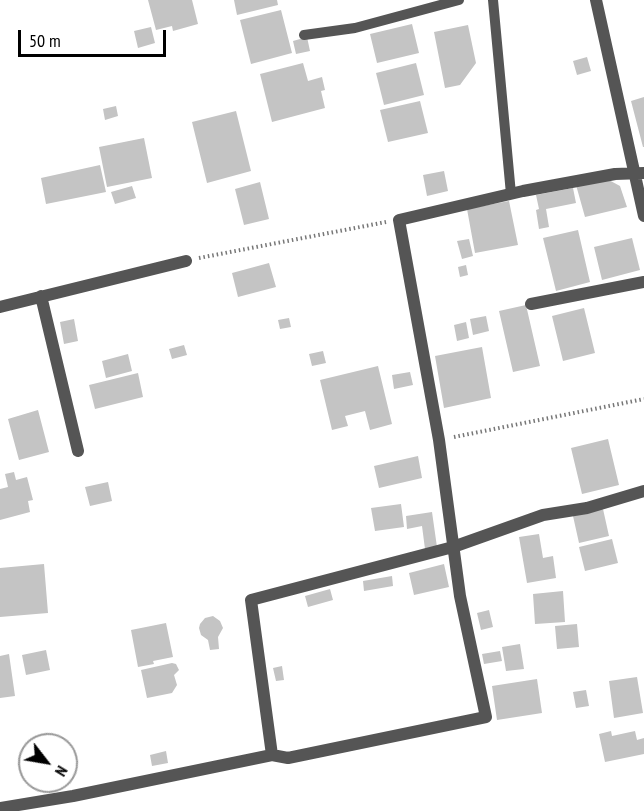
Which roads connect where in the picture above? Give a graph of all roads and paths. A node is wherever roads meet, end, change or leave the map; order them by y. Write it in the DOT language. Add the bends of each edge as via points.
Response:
graph roads {
  1 [pos="459,0"];
  2 [pos="493,0"];
  3 [pos="596,0"];
  4 [pos="304,35"];
  5 [pos="640,174"];
  6 [pos="511,194"];
  7 [pos="644,216"];
  8 [pos="399,220"];
  9 [pos="186,261"];
  10 [pos="644,282"];
  11 [pos="41,296"];
  12 [pos="531,304"];
  13 [pos="0,307"];
  14 [pos="644,399"];
  15 [pos="439,440"];
  16 [pos="78,451"];
  17 [pos="644,491"];
  18 [pos="453,547"];
  19 [pos="273,755"];
  20 [pos="0,808"];
  1 -- 4 [label="lane" via="354,28"];
  2 -- 6 [label="lane"];
  3 -- 5 [label="street"];
  5 -- 6 [label="street" via="615,174"];
  5 -- 7 [label="street"];
  6 -- 8 [label="street"];
  8 -- 9 [label="path"];
  8 -- 15 [label="street"];
  9 -- 11 [label="street"];
  10 -- 12 [label="street"];
  11 -- 13 [label="street"];
  11 -- 16 [label="street"];
  14 -- 15 [label="path"];
  15 -- 18 [label="street"];
  17 -- 18 [label="street" via="587,508 543,515"];
  18 -- 19 [label="street" via="251,600"];
  18 -- 19 [label="street" via="486,717 288,758"];
  19 -- 20 [label="street"];
}
